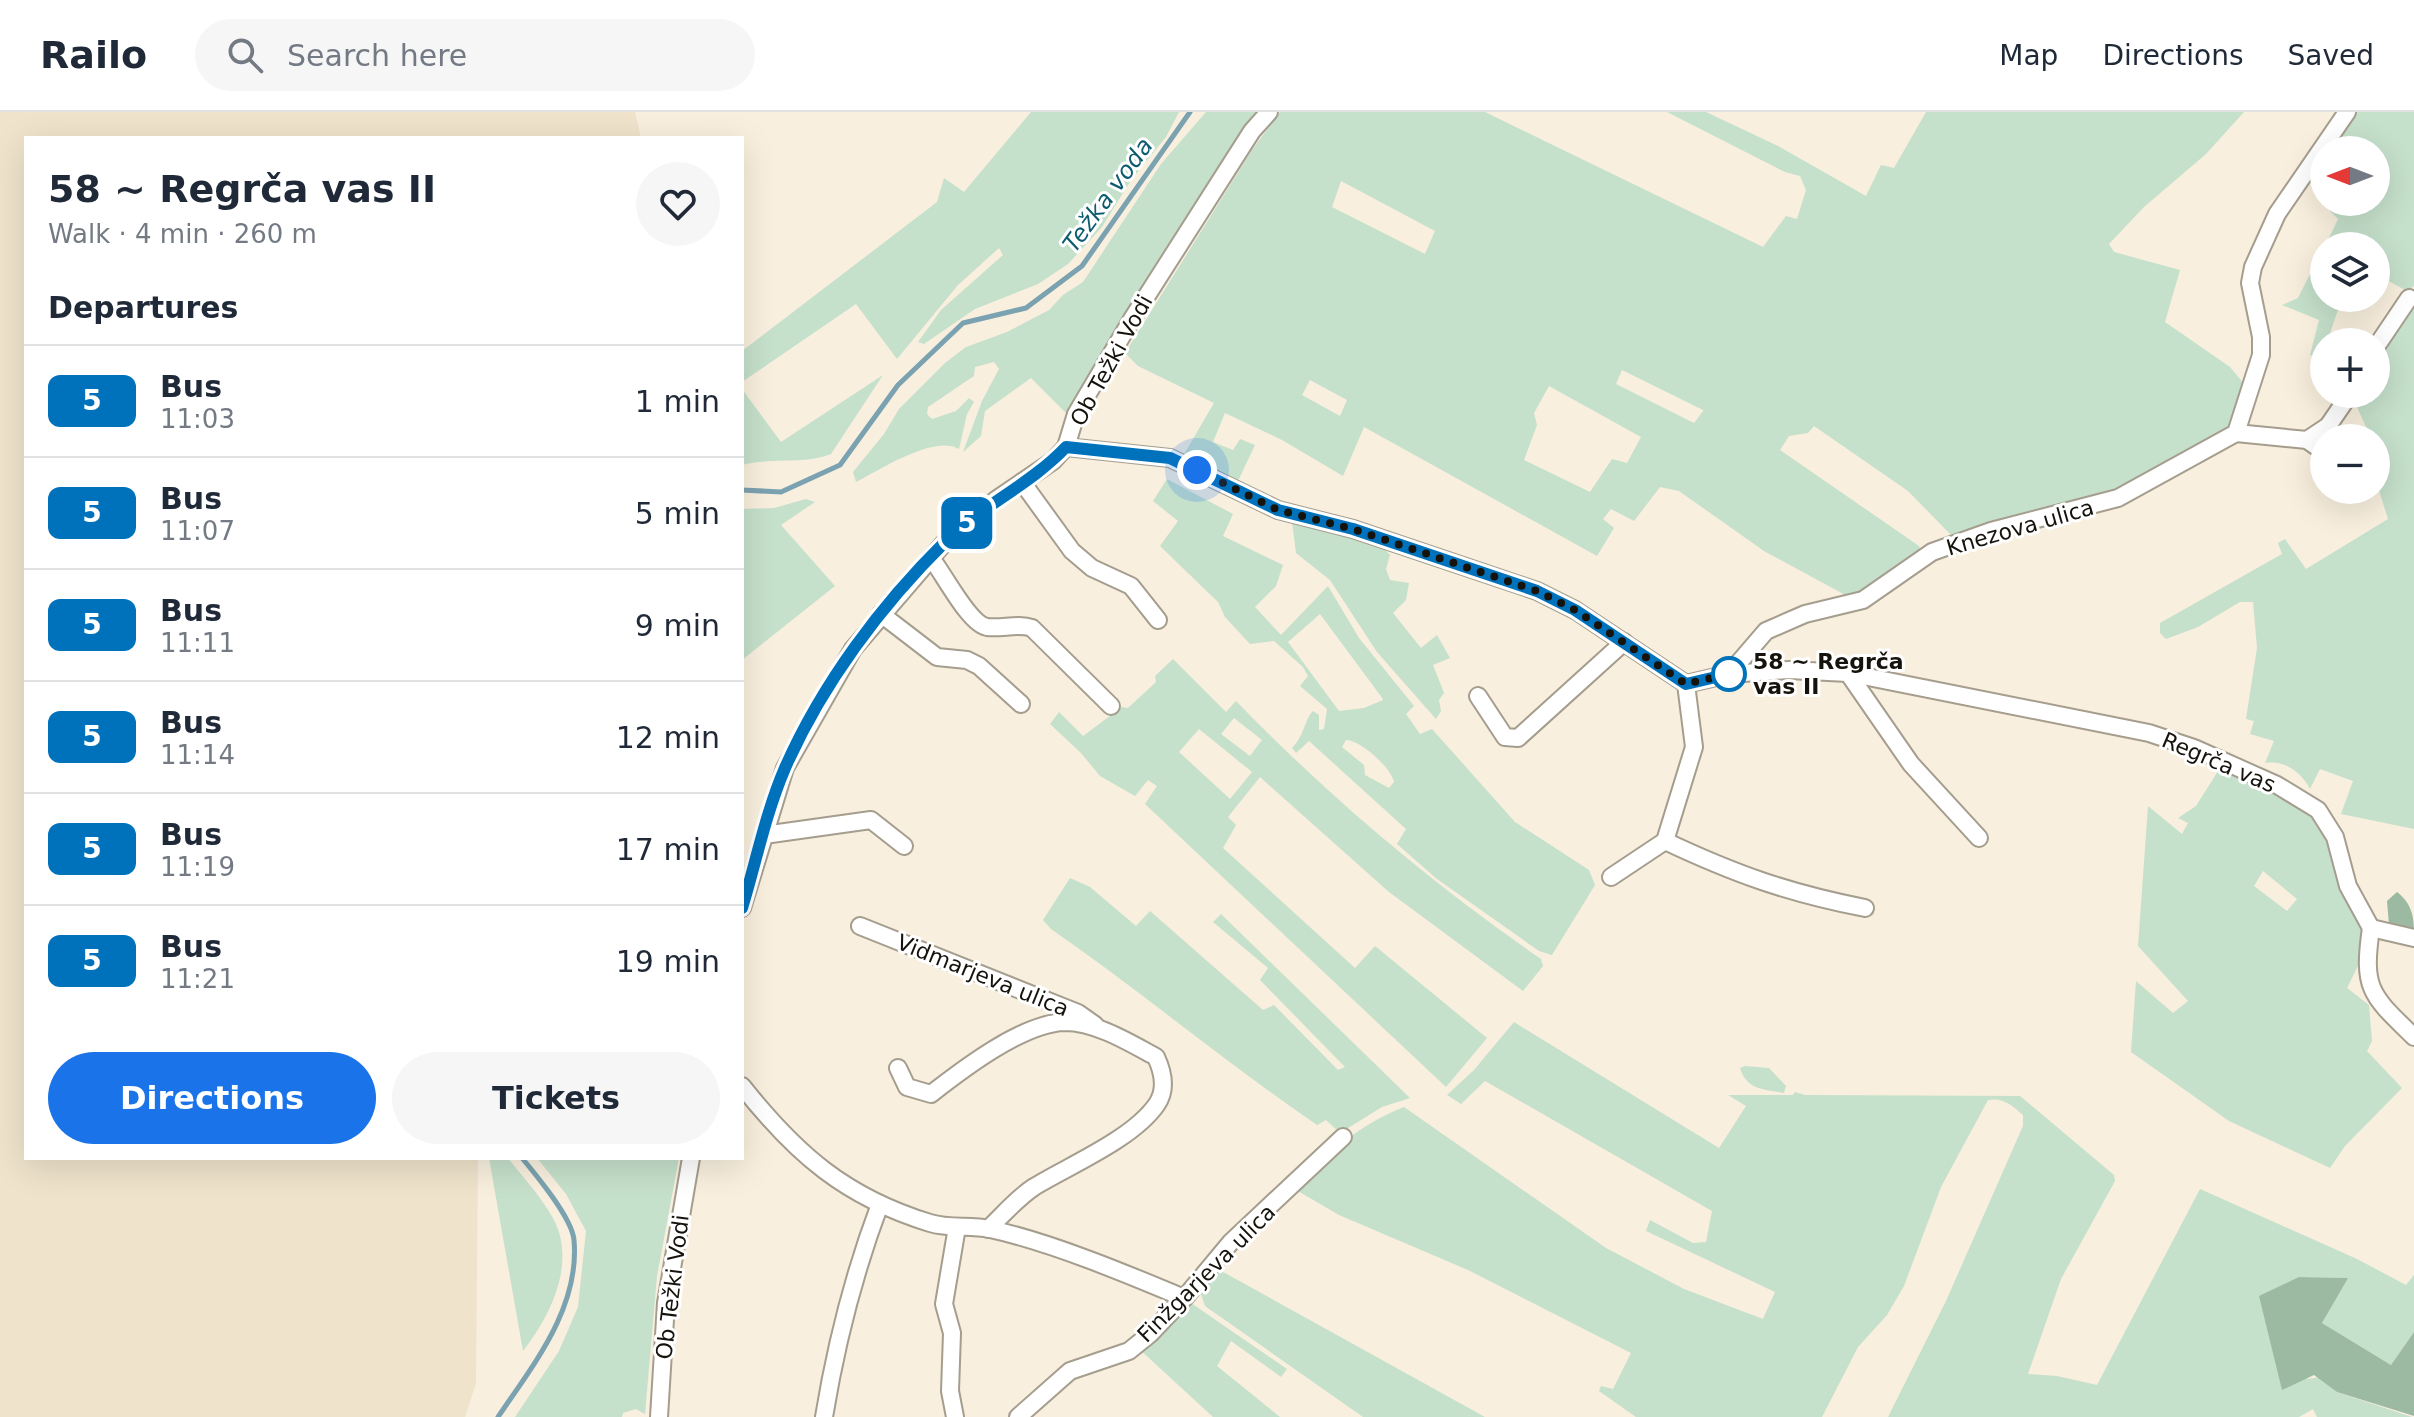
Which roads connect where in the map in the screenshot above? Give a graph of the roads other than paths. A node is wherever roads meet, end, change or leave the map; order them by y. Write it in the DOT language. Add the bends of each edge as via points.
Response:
graph roads {
  1 [pos="1269,112"];
  2 [pos="2347,112"];
  3 [pos="2409,298"];
  4 [pos="2389,328"];
  5 [pos="2340,408"];
  6 [pos="2236,433"];
  7 [pos="2307,440"];
  8 [pos="2310,442"];
  9 [pos="1066,447"];
  10 [pos="1022,482"];
  11 [pos="931,558"];
  12 [pos="881,614"];
  13 [pos="1158,620"];
  14 [pos="1624,642"];
  15 [pos="1848,673"];
  16 [pos="1729,674"];
  17 [pos="1686,684"];
  18 [pos="1478,696"];
  19 [pos="1021,704"];
  20 [pos="1111,706"];
  21 [pos="764,835"];
  22 [pos="1979,838"];
  23 [pos="1665,841"];
  24 [pos="904,846"];
  25 [pos="1611,877"];
  26 [pos="744,901"];
  27 [pos="1865,908"];
  28 [pos="860,926"];
  29 [pos="2371,928"];
  30 [pos="2414,938"];
  31 [pos="1102,1031"];
  32 [pos="2414,1037"];
  33 [pos="898,1068"];
  34 [pos="744,1089"];
  35 [pos="1343,1137"];
  36 [pos="691,1160"];
  37 [pos="880,1204"];
  38 [pos="957,1227"];
  39 [pos="988,1229"];
  40 [pos="1184,1298"];
  41 [pos="659,1417"];
  42 [pos="824,1417"];
  43 [pos="955,1417"];
  44 [pos="1018,1417"];
  1 -- 9 [label="street, Ob Težki Vodi" via="1132,319 1076,414"];
  2 -- 6 [label="street" via="2277,214 2253,267 2250,283 2261,355"];
  3 -- 4 [label="street"];
  5 -- 7 [label="street" via="2328,426"];
  6 -- 7 [label="street"];
  6 -- 16 [label="street, Knezova ulica" via="2118,498 1932,552 1863,600 1805,614 1766,631"];
  7 -- 8 [label="street"];
  9 -- 10 [label="street, Ob Težki Vodi"];
  9 -- 14 [label="street" via="1170,458 1278,510 1353,529 1537,591"];
  10 -- 11 [label="street, Ob Težki Vodi"];
  10 -- 13 [label="street" via="1072,551 1092,568 1131,586"];
  11 -- 12 [label="street, Ob Težki Vodi"];
  11 -- 20 [label="street" via="966,611 984,627 1032,628"];
  12 -- 19 [label="street" via="937,657 979,666"];
  12 -- 21 [label="street, Ob Težki Vodi" via="853,649 797,747"];
  14 -- 17 [label="street"];
  14 -- 18 [label="street" via="1518,738 1505,737"];
  15 -- 16 [label="street, Regrča vas"];
  15 -- 22 [label="street" via="1911,764"];
  15 -- 29 [label="street, Regrča vas" via="2149,733 2277,785 2324,819 2335,837 2348,886"];
  16 -- 17 [label="street, Regrča vas"];
  17 -- 23 [label="street" via="1694,747"];
  21 -- 24 [label="street" via="871,820"];
  21 -- 26 [label="street, Ob Težki Vodi"];
  23 -- 25 [label="street"];
  23 -- 27 [label="street" via="1736,875 1800,896"];
  28 -- 31 [label="street, Vidmarjeva ulica" via="1078,1013"];
  29 -- 30 [label="street"];
  29 -- 32 [label="street" via="2365,964 2373,996"];
  31 -- 33 [label="street, Vidmarjeva ulica" via="1066,1022 1040,1027 1001,1046 931,1094 907,1087"];
  31 -- 39 [label="street, Vidmarjeva ulica" via="1156,1057 1163,1080 1158,1103 1124,1134 1030,1189"];
  34 -- 37 [label="street" via="781,1135 824,1172"];
  35 -- 40 [label="street, Finžgarjeva ulica" via="1231,1242"];
  36 -- 41 [label="street, Ob Težki Vodi" via="666,1303"];
  37 -- 38 [label="street" via="932,1224"];
  37 -- 42 [label="street" via="841,1331"];
  38 -- 39 [label="street"];
  38 -- 43 [label="street" via="944,1304 952,1333 950,1391"];
  39 -- 40 [label="street"];
  40 -- 44 [label="street, Finžgarjeva ulica" via="1129,1351 1070,1371"];
}
